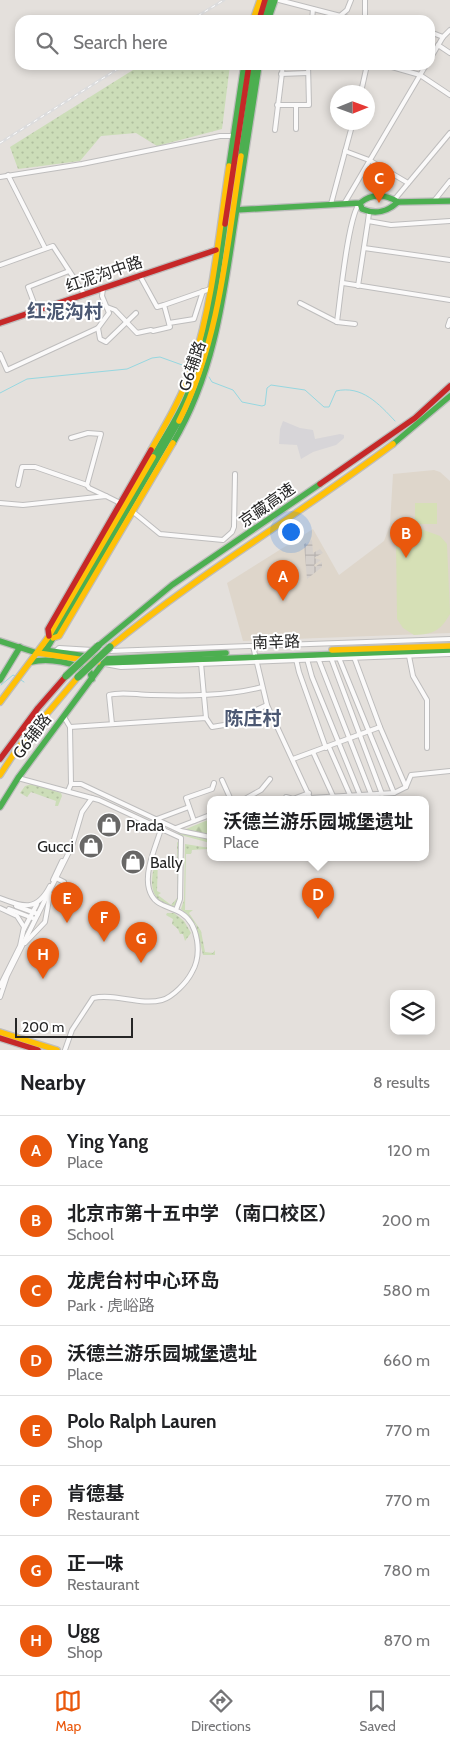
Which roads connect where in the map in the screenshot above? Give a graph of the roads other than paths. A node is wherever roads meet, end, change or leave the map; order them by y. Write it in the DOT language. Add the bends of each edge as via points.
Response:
graph roads {
  1 [pos="260,0"];
  2 [pos="266,0"];
  3 [pos="270,0"];
  4 [pos="277,0"];
  5 [pos="351,0"];
  6 [pos="365,0"];
  7 [pos="313,9"];
  8 [pos="255,15"];
  9 [pos="261,15"];
  10 [pos="266,15"];
  11 [pos="270,15"];
  12 [pos="312,15"];
  13 [pos="341,15"];
  14 [pos="365,15"];
  15 [pos="449,33"];
  16 [pos="435,34"];
  17 [pos="443,37"];
  18 [pos="438,45"];
  19 [pos="435,50"];
  20 [pos="450,53"];
  21 [pos="243,70"];
  22 [pos="248,70"];
  23 [pos="253,70"];
  24 [pos="258,70"];
  25 [pos="282,70"];
  26 [pos="366,70"];
  27 [pos="402,70"];
  28 [pos="423,70"];
  29 [pos="308,73"];
  30 [pos="281,74"];
  31 [pos="420,75"];
  32 [pos="363,85"];
  33 [pos="450,95"];
  34 [pos="296,105"];
  35 [pos="277,106"];
  36 [pos="296,129"];
  37 [pos="274,130"];
  38 [pos="351,130"];
  39 [pos="450,133"];
  40 [pos="233,136"];
  41 [pos="448,139"];
  42 [pos="345,151"];
  43 [pos="369,160"];
  44 [pos="8,175"];
  45 [pos="0,177"];
  46 [pos="450,181"];
  47 [pos="408,183"];
  48 [pos="396,201"];
  49 [pos="450,201"];
  50 [pos="434,202"];
  51 [pos="360,203"];
  52 [pos="331,204"];
  53 [pos="344,204"];
  54 [pos="235,210"];
  55 [pos="370,213"];
  56 [pos="368,221"];
  57 [pos="450,221"];
  58 [pos="45,248"];
  59 [pos="364,248"];
  60 [pos="216,250"];
  61 [pos="450,260"];
  62 [pos="0,265"];
  63 [pos="69,271"];
  64 [pos="140,276"];
  65 [pos="342,283"];
  66 [pos="358,286"];
  67 [pos="103,289"];
  68 [pos="207,290"];
  69 [pos="85,295"];
  70 [pos="450,300"];
  71 [pos="300,303"];
  72 [pos="164,305"];
  73 [pos="107,308"];
  74 [pos="38,311"];
  75 [pos="136,313"];
  76 [pos="450,320"];
  77 [pos="127,322"];
  78 [pos="337,322"];
  79 [pos="0,323"];
  80 [pos="169,323"];
  81 [pos="355,324"];
  82 [pos="448,326"];
  83 [pos="98,328"];
  84 [pos="0,354"];
  85 [pos="7,370"];
  86 [pos="0,373"];
  87 [pos="450,386"];
  88 [pos="450,396"];
  89 [pos="71,438"];
  90 [pos="236,474"];
  91 [pos="87,485"];
  92 [pos="18,486"];
  93 [pos="106,496"];
  94 [pos="0,503"];
  95 [pos="127,507"];
  96 [pos="450,639"];
  97 [pos="0,641"];
  98 [pos="450,646"];
  99 [pos="20,647"];
  100 [pos="110,649"];
  101 [pos="450,650"];
  102 [pos="41,651"];
  103 [pos="55,652"];
  104 [pos="254,654"];
  105 [pos="450,654"];
  106 [pos="409,656"];
  107 [pos="354,657"];
  108 [pos="318,658"];
  109 [pos="330,658"];
  110 [pos="340,658"];
  111 [pos="296,659"];
  112 [pos="307,659"];
  113 [pos="104,661"];
  114 [pos="201,661"];
  115 [pos="30,663"];
  116 [pos="92,679"];
  117 [pos="0,680"];
  118 [pos="262,688"];
  119 [pos="204,693"];
  120 [pos="0,702"];
  121 [pos="267,705"];
  122 [pos="64,717"];
  123 [pos="206,718"];
  124 [pos="112,724"];
  125 [pos="70,727"];
  126 [pos="380,727"];
  127 [pos="370,731"];
  128 [pos="359,735"];
  129 [pos="349,739"];
  130 [pos="339,743"];
  131 [pos="328,747"];
  132 [pos="427,748"];
  133 [pos="313,752"];
  134 [pos="293,758"];
  135 [pos="0,760"];
  136 [pos="450,771"];
  137 [pos="0,775"];
  138 [pos="18,778"];
  139 [pos="270,779"];
  140 [pos="222,780"];
  141 [pos="214,783"];
  142 [pos="71,784"];
  143 [pos="406,787"];
  144 [pos="68,790"];
  145 [pos="394,793"];
  146 [pos="371,794"];
  147 [pos="382,794"];
  148 [pos="350,795"];
  149 [pos="360,795"];
  150 [pos="229,796"];
  151 [pos="250,796"];
  152 [pos="310,796"];
  153 [pos="333,796"];
  154 [pos="90,798"];
  155 [pos="189,806"];
  156 [pos="0,807"];
  157 [pos="207,815"];
  158 [pos="157,819"];
  159 [pos="194,821"];
  160 [pos="176,828"];
  161 [pos="161,829"];
  162 [pos="207,836"];
  163 [pos="55,878"];
  164 [pos="64,882"];
  165 [pos="50,891"];
  166 [pos="0,899"];
  167 [pos="41,901"];
  168 [pos="0,907"];
  169 [pos="176,910"];
  170 [pos="31,914"];
  171 [pos="38,914"];
  172 [pos="36,919"];
  173 [pos="24,929"];
  174 [pos="23,944"];
  175 [pos="0,986"];
  176 [pos="0,997"];
  177 [pos="0,1032"];
  178 [pos="0,1038"];
  179 [pos="38,1050"];
  180 [pos="57,1050"];
  181 [pos="65,1050"];
  1 -- 8 [label="main road"];
  2 -- 9 [label="main road"];
  3 -- 10 [label="main road"];
  4 -- 7 [label="street"];
  4 -- 11 [label="main road"];
  5 -- 13 [label="street"];
  6 -- 14 [label="street"];
  7 -- 12 [label="street"];
  7 -- 13 [label="street"];
  15 -- 17 [label="street"];
  16 -- 17 [label="street"];
  17 -- 18 [label="street"];
  18 -- 19 [label="street"];
  18 -- 20 [label="street"];
  21 -- 40 [label="main road, G6辅路"];
  22 -- 95 [label="main road, G6辅路" via="207,336 179,413"];
  23 -- 54 [label="main road, G6辅路"];
  24 -- 54 [label="main road, G6辅路"];
  25 -- 30 [label="street"];
  26 -- 32 [label="street"];
  27 -- 31 [label="street"];
  28 -- 31 [label="street"];
  29 -- 30 [label="street"];
  29 -- 34 [label="street" via="309,105"];
  30 -- 35 [label="street"];
  31 -- 33 [label="street"];
  31 -- 43 [label="street"];
  34 -- 35 [label="street"];
  34 -- 36 [label="street"];
  35 -- 37 [label="street"];
  38 -- 42 [label="street"];
  39 -- 41 [label="street"];
  40 -- 44 [label="street"];
  40 -- 60 [label="main road, G6辅路"];
  41 -- 47 [label="street"];
  42 -- 43 [label="street"];
  42 -- 52 [label="street"];
  43 -- 47 [label="street"];
  43 -- 53 [label="street"];
  44 -- 45 [label="street"];
  44 -- 58 [label="street"];
  46 -- 50 [label="street"];
  47 -- 48 [label="street"];
  48 -- 50 [label="main road"];
  48 -- 51 [label="main road" via="378,194"];
  48 -- 55 [label="main road" via="391,209"];
  49 -- 50 [label="main road"];
  51 -- 53 [label="main road"];
  51 -- 55 [label="main road" via="362,209"];
  51 -- 65 [label="street" via="356,207"];
  52 -- 53 [label="main road"];
  52 -- 54 [label="main road"];
  54 -- 95 [label="main road, G6辅路" via="203,367 183,415"];
  55 -- 56 [label="street"];
  56 -- 57 [label="street" via="391,225"];
  56 -- 59 [label="street"];
  58 -- 62 [label="street"];
  58 -- 63 [label="street" via="53,246"];
  59 -- 61 [label="street"];
  59 -- 66 [label="street"];
  60 -- 64 [label="main road, 红泥沟中路"];
  60 -- 68 [label="main road, G6辅路"];
  63 -- 69 [label="street"];
  63 -- 74 [label="street" via="28,287"];
  64 -- 67 [label="main road, 红泥沟中路"];
  64 -- 72 [label="street" via="157,307"];
  65 -- 66 [label="street"];
  65 -- 78 [label="street"];
  66 -- 70 [label="street"];
  67 -- 69 [label="main road, 红泥沟中路"];
  67 -- 73 [label="street"];
  68 -- 72 [label="street"];
  68 -- 80 [label="street" via="194,319"];
  68 -- 95 [label="main road, G6辅路" via="202,335 183,392"];
  69 -- 74 [label="main road, 红泥沟中路"];
  71 -- 78 [label="street"];
  72 -- 80 [label="street"];
  73 -- 77 [label="street" via="115,310"];
  73 -- 83 [label="street" via="109,313"];
  74 -- 79 [label="main road, 红泥沟中路"];
  75 -- 77 [label="street"];
  76 -- 82 [label="street"];
  77 -- 80 [label="street" via="137,333 170,327"];
  77 -- 83 [label="street" via="106,342 100,339"];
  78 -- 81 [label="street"];
  83 -- 85 [label="street"];
  84 -- 85 [label="street"];
  85 -- 86 [label="street"];
  87 -- 135 [label="main road, 京藏高速, bridge" via="415,418 172,585 98,646 38,708"];
  88 -- 100 [label="main road, 京藏高速" via="385,450 151,611"];
  89 -- 91 [label="street" via="88,433 101,434"];
  90 -- 95 [label="street" via="234,527 223,540 160,534"];
  91 -- 92 [label="street" via="35,468 22,467"];
  91 -- 93 [label="street"];
  93 -- 94 [label="street" via="23,505"];
  93 -- 95 [label="street"];
  95 -- 102 [label="main road, G6辅路"];
  96 -- 104 [label="street"];
  97 -- 99 [label="main road"];
  98 -- 104 [label="main road, 南辛路"];
  99 -- 102 [label="main road"];
  99 -- 117 [label="main road"];
  100 -- 103 [label="street" via="59,648"];
  100 -- 104 [label="street"];
  100 -- 113 [label="street"];
  100 -- 137 [label="main road, 京藏高速, bridge" via="78,677 27,736"];
  101 -- 104 [label="main road, 南辛路"];
  102 -- 103 [label="main road"];
  102 -- 113 [label="main road"];
  102 -- 115 [label="main road, G6辅路"];
  103 -- 113 [label="main road"];
  104 -- 111 [label="street"];
  104 -- 113 [label="main road, 南辛路"];
  104 -- 114 [label="main road, 南辛路"];
  104 -- 118 [label="street"];
  105 -- 106 [label="street"];
  106 -- 107 [label="street"];
  106 -- 132 [label="street" via="413,676 427,700"];
  107 -- 110 [label="street"];
  107 -- 126 [label="street"];
  108 -- 109 [label="street"];
  108 -- 112 [label="street"];
  108 -- 129 [label="street"];
  109 -- 110 [label="street"];
  109 -- 128 [label="street"];
  110 -- 127 [label="street"];
  111 -- 112 [label="street"];
  111 -- 131 [label="street"];
  112 -- 130 [label="street"];
  113 -- 114 [label="main road, 南辛路"];
  113 -- 116 [label="main road, G6辅路"];
  114 -- 119 [label="street"];
  115 -- 116 [label="main road" via="41,661 83,667 90,672"];
  115 -- 120 [label="main road, G6辅路"];
  116 -- 122 [label="main road, G6辅路"];
  118 -- 119 [label="street"];
  118 -- 121 [label="street"];
  119 -- 123 [label="street"];
  119 -- 124 [label="street" via="108,695"];
  121 -- 123 [label="street" via="224,725 212,726"];
  121 -- 134 [label="street"];
  122 -- 125 [label="street"];
  122 -- 138 [label="main road, G6辅路"];
  123 -- 124 [label="street"];
  124 -- 125 [label="street"];
  125 -- 142 [label="street"];
  126 -- 127 [label="street"];
  126 -- 143 [label="street"];
  127 -- 128 [label="street"];
  127 -- 145 [label="street"];
  128 -- 129 [label="street"];
  128 -- 147 [label="street"];
  129 -- 130 [label="street"];
  129 -- 146 [label="street"];
  130 -- 131 [label="street"];
  130 -- 149 [label="street"];
  131 -- 133 [label="street"];
  131 -- 148 [label="street"];
  133 -- 134 [label="street"];
  133 -- 153 [label="street"];
  134 -- 152 [label="street"];
  136 -- 143 [label="street" via="411,775"];
  138 -- 144 [label="street"];
  138 -- 156 [label="main road, G6辅路"];
  139 -- 151 [label="street"];
  140 -- 150 [label="street"];
  141 -- 155 [label="street" via="212,789 186,798"];
  142 -- 144 [label="street"];
  142 -- 158 [label="street" via="81,784"];
  143 -- 145 [label="street"];
  144 -- 154 [label="street"];
  145 -- 147 [label="street"];
  146 -- 147 [label="street"];
  146 -- 149 [label="street"];
  148 -- 149 [label="street"];
  148 -- 153 [label="street"];
  154 -- 161 [label="street"];
  154 -- 163 [label="street" via="82,812 72,846"];
  155 -- 158 [label="street"];
  155 -- 159 [label="street"];
  157 -- 159 [label="street"];
  158 -- 160 [label="street"];
  159 -- 160 [label="street"];
  160 -- 162 [label="street"];
  161 -- 169 [label="street" via="181,838 180,899"];
  161 -- 169 [label="street" via="149,870 148,887 161,904"];
  163 -- 164 [label="street"];
  163 -- 165 [label="street"];
  163 -- 167 [label="street"];
  165 -- 171 [label="street"];
  165 -- 174 [label="street" via="44,924"];
  166 -- 167 [label="street" via="23,906"];
  166 -- 170 [label="street"];
  167 -- 170 [label="street"];
  168 -- 170 [label="street"];
  168 -- 173 [label="street" via="18,916"];
  169 -- 181 [label="street" via="186,916 196,938 195,968 189,978 165,1000 93,998 72,1030"];
  170 -- 171 [label="street"];
  170 -- 172 [label="street"];
  170 -- 173 [label="street"];
  171 -- 172 [label="street"];
  172 -- 174 [label="street"];
  173 -- 175 [label="street" via="20,946"];
  174 -- 176 [label="street"];
  177 -- 180 [label="main road"];
  178 -- 179 [label="main road"];
}
